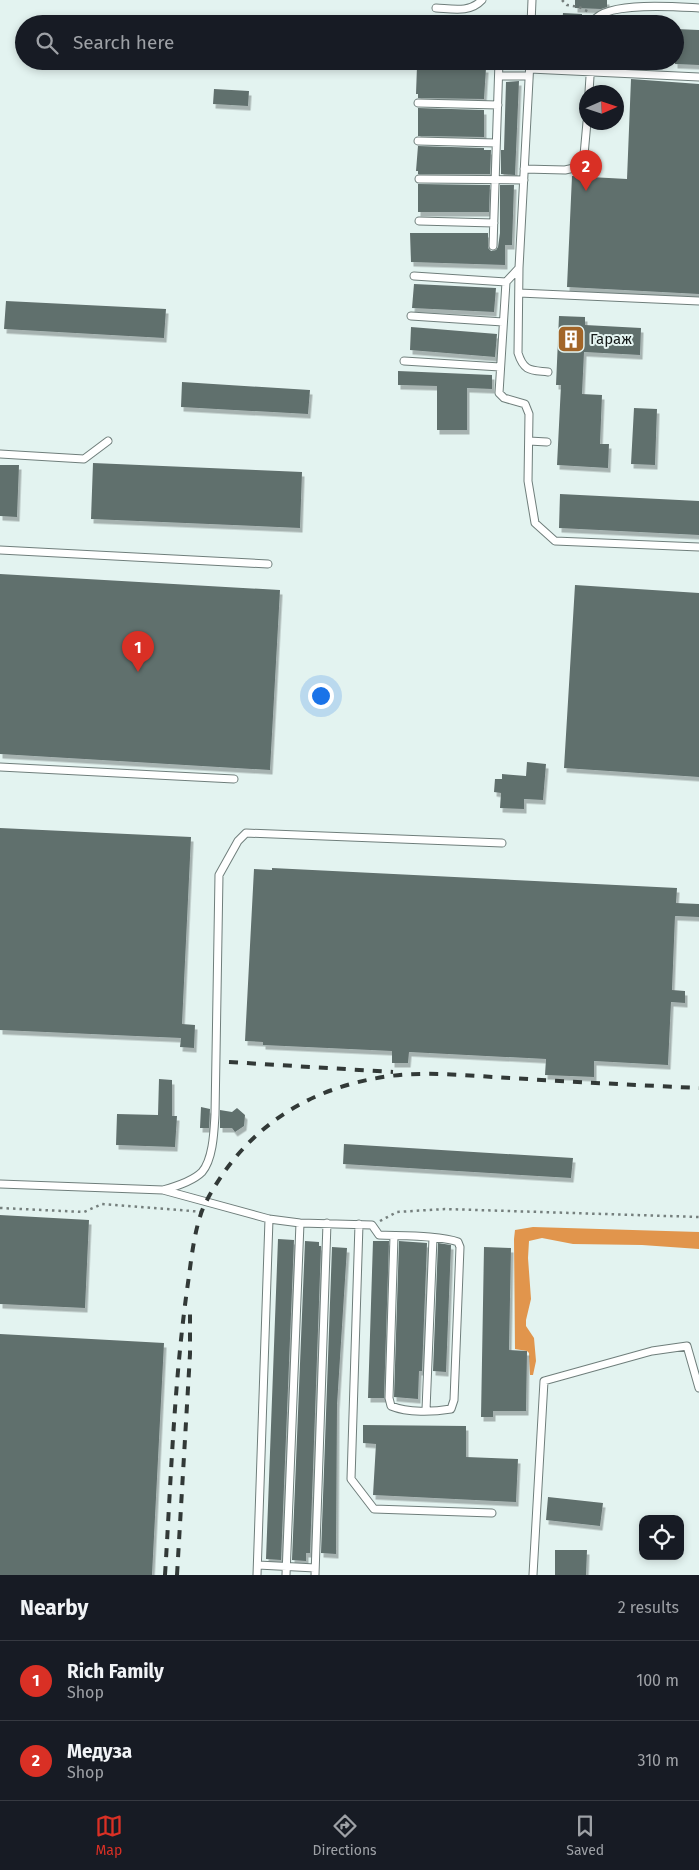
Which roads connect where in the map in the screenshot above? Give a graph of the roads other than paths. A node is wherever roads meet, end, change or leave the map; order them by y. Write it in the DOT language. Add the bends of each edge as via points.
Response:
graph roads {
  1 [pos="482,0"];
  2 [pos="532,0"];
  3 [pos="436,8"];
  4 [pos="699,8"];
  5 [pos="531,15"];
  6 [pos="602,15"];
  7 [pos="499,70"];
  8 [pos="526,70"];
  9 [pos="530,70"];
  10 [pos="549,70"];
  11 [pos="591,71"];
  12 [pos="499,76"];
  13 [pos="699,77"];
  14 [pos="590,85"];
  15 [pos="418,103"];
  16 [pos="498,105"];
  17 [pos="586,130"];
  18 [pos="418,141"];
  19 [pos="496,143"];
  20 [pos="524,169"];
  21 [pos="419,179"];
  22 [pos="495,180"];
  23 [pos="524,180"];
  24 [pos="419,221"];
  25 [pos="494,223"];
  26 [pos="493,246"];
  27 [pos="519,268"];
  28 [pos="414,276"];
  29 [pos="506,282"];
  30 [pos="519,293"];
  31 [pos="699,301"];
  32 [pos="411,316"];
  33 [pos="503,322"];
  34 [pos="404,361"];
  35 [pos="500,367"];
  36 [pos="548,372"];
  37 [pos="108,441"];
  38 [pos="529,441"];
  39 [pos="547,442"];
  40 [pos="0,454"];
  41 [pos="699,547"];
  42 [pos="0,550"];
  43 [pos="268,564"];
  44 [pos="0,767"];
  45 [pos="234,779"];
  46 [pos="502,843"];
  47 [pos="0,1184"];
  48 [pos="162,1190"];
  49 [pos="269,1219"];
  50 [pos="300,1223"];
  51 [pos="327,1223"];
  52 [pos="360,1224"];
  53 [pos="394,1236"];
  54 [pos="432,1238"];
  55 [pos="699,1388"];
  56 [pos="426,1410"];
  57 [pos="492,1513"];
  58 [pos="258,1565"];
  59 [pos="286,1566"];
  60 [pos="315,1572"];
  61 [pos="257,1575"];
  62 [pos="286,1575"];
  63 [pos="533,1575"];
  1 -- 3 [label="lane" via="476,8"];
  2 -- 5 [label="lane"];
  4 -- 6 [label="lane" via="634,6"];
  7 -- 12 [label="lane"];
  8 -- 12 [label="lane"];
  9 -- 20 [label="lane"];
  10 -- 11 [label="lane"];
  11 -- 13 [label="lane"];
  11 -- 14 [label="lane"];
  12 -- 16 [label="lane"];
  15 -- 16 [label="lane"];
  16 -- 19 [label="lane"];
  17 -- 20 [label="lane" via="583,166 565,170"];
  18 -- 19 [label="lane"];
  19 -- 22 [label="lane"];
  20 -- 23 [label="lane"];
  21 -- 22 [label="lane"];
  22 -- 23 [label="lane"];
  22 -- 25 [label="lane"];
  23 -- 27 [label="lane"];
  24 -- 25 [label="lane"];
  25 -- 26 [label="lane"];
  27 -- 29 [label="lane"];
  27 -- 30 [label="lane"];
  28 -- 29 [label="lane"];
  29 -- 33 [label="lane"];
  30 -- 31 [label="lane"];
  30 -- 36 [label="lane" via="518,353 521,364 529,370"];
  32 -- 33 [label="lane"];
  33 -- 35 [label="lane"];
  34 -- 35 [label="lane"];
  35 -- 38 [label="lane" via="499,393 504,398 525,404 529,414"];
  37 -- 40 [label="lane" via="84,459"];
  38 -- 39 [label="lane"];
  38 -- 41 [label="lane" via="528,481 535,523 555,541"];
  42 -- 43 [label="lane"];
  44 -- 45 [label="lane"];
  46 -- 48 [label="lane" via="246,833 238,841 219,875 212,1149 202,1172 178,1186"];
  47 -- 48 [label="lane"];
  48 -- 49 [label="lane"];
  49 -- 50 [label="lane"];
  49 -- 58 [label="lane"];
  50 -- 51 [label="lane"];
  50 -- 59 [label="lane"];
  51 -- 52 [label="lane"];
  51 -- 60 [label="lane"];
  52 -- 53 [label="lane" via="372,1225 379,1235"];
  52 -- 57 [label="lane" via="351,1479 374,1508"];
  53 -- 54 [label="lane"];
  53 -- 56 [label="lane" via="389,1398 391,1406 399,1410"];
  54 -- 56 [label="lane"];
  54 -- 56 [label="lane" via="452,1239 460,1247 454,1400 450,1409"];
  55 -- 63 [label="lane" via="687,1346 652,1351 544,1381"];
  58 -- 59 [label="lane"];
  58 -- 61 [label="lane"];
  59 -- 60 [label="lane"];
  59 -- 62 [label="lane"];
}
